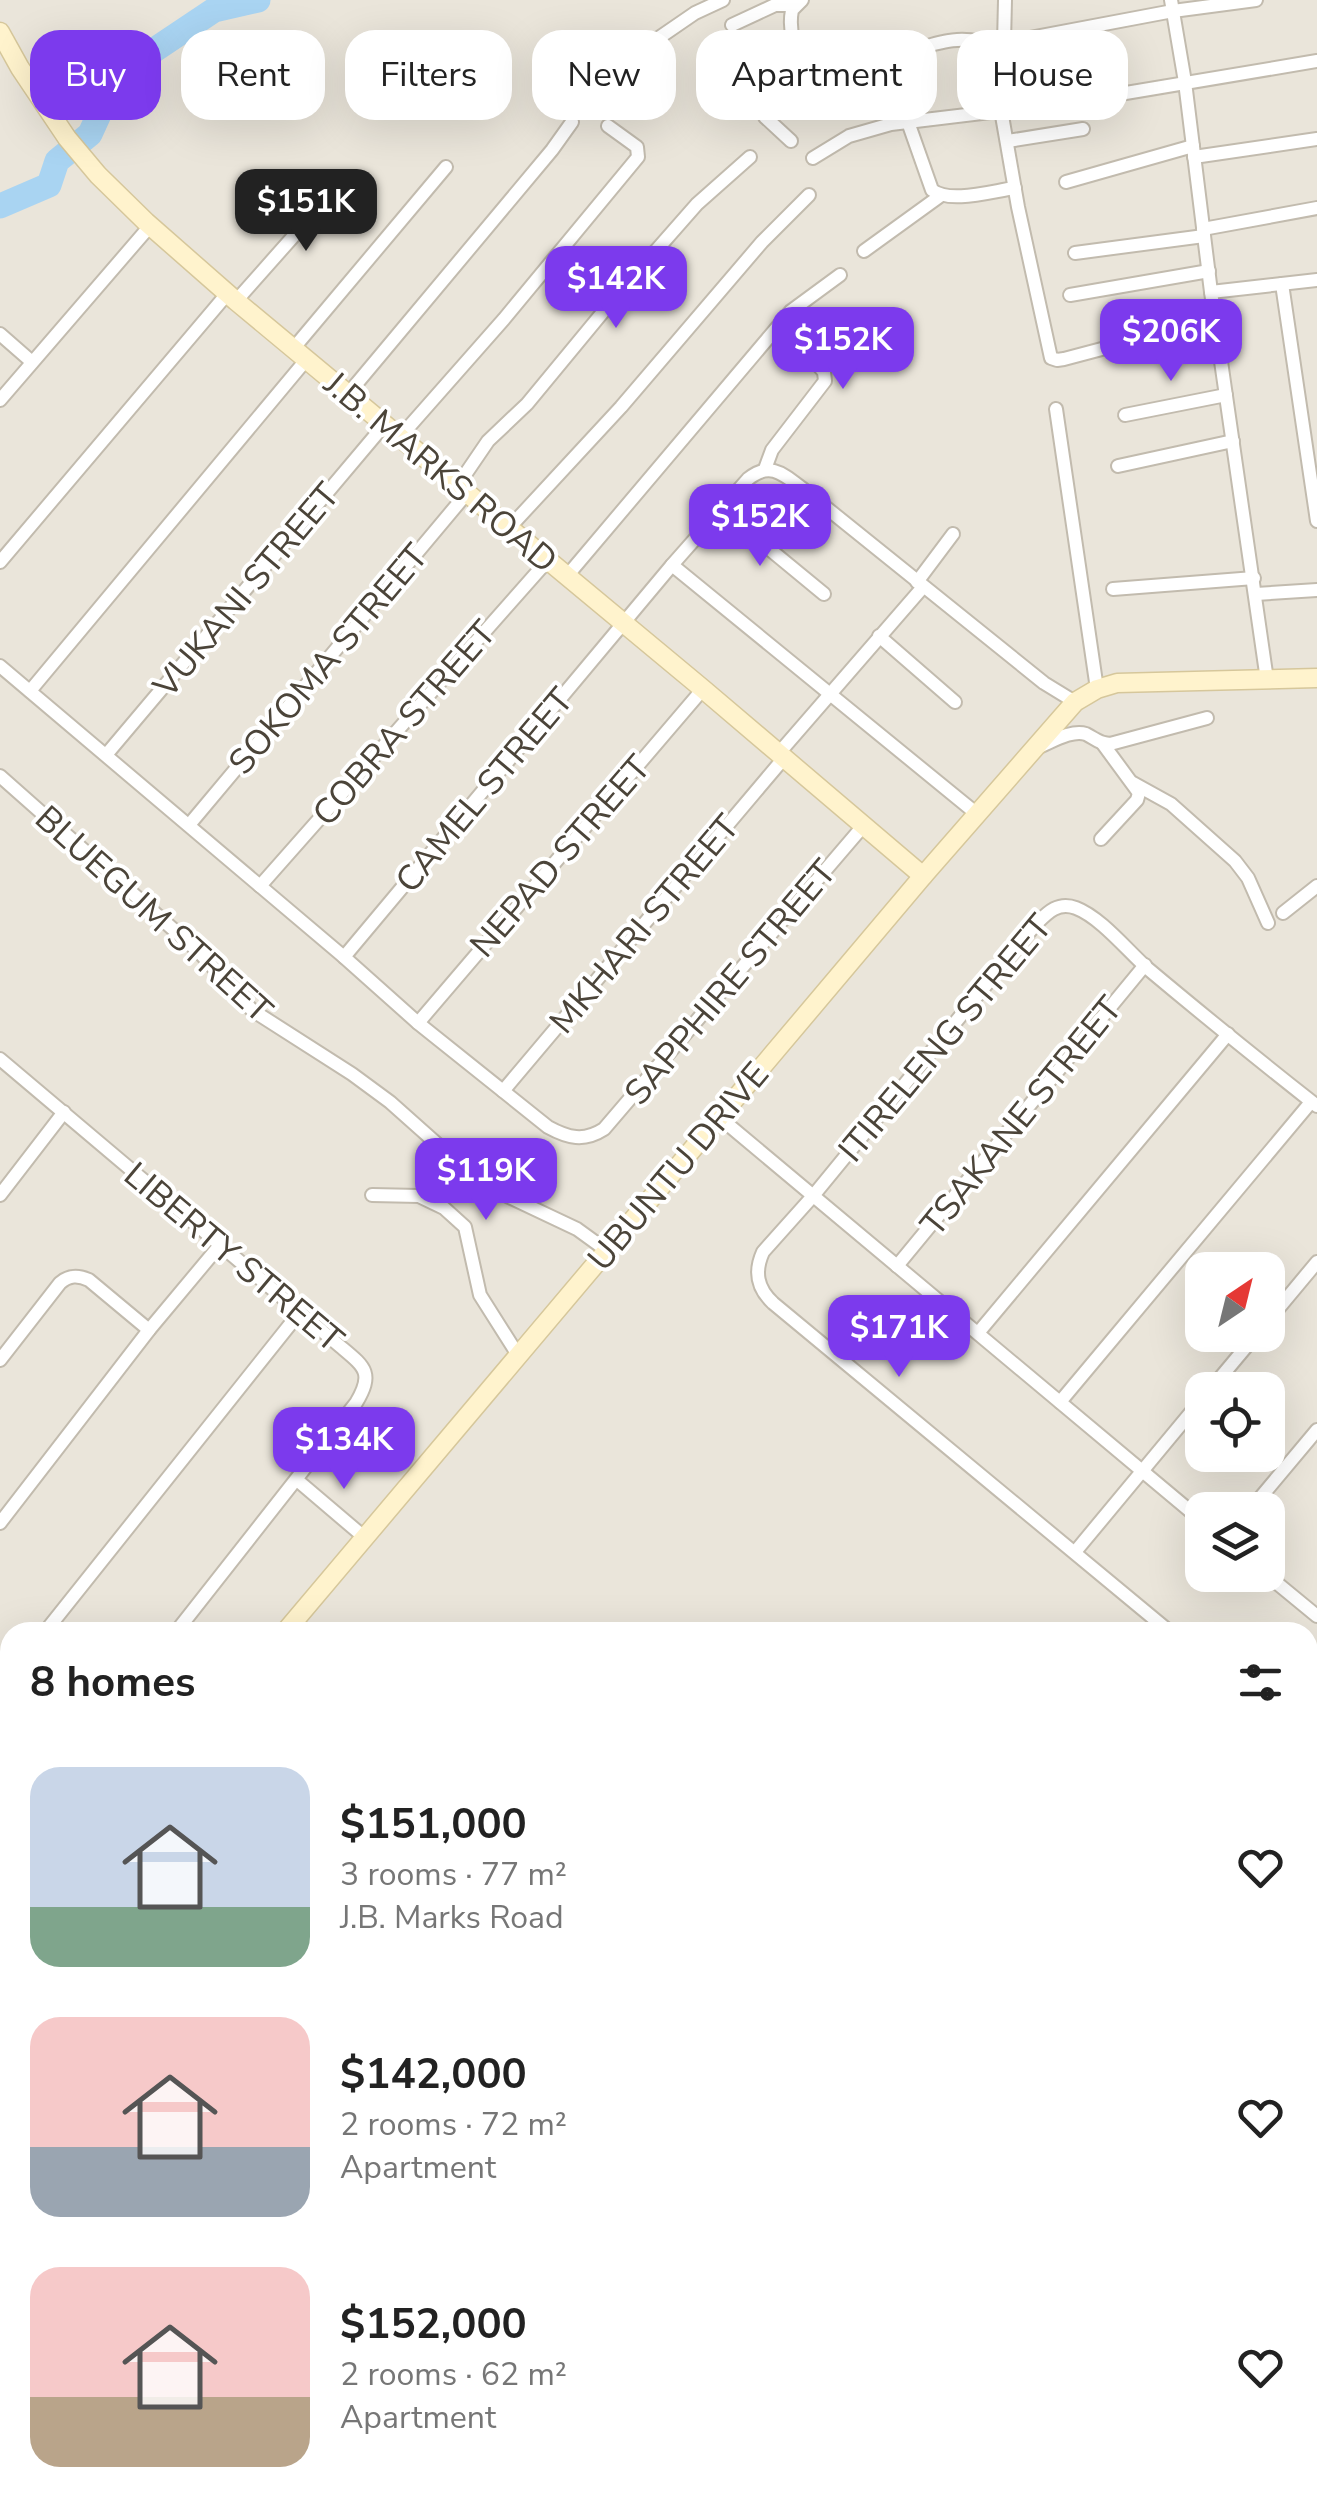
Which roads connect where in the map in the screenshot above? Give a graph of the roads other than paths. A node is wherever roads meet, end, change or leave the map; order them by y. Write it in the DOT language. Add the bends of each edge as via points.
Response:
graph roads {
  1 [pos="724,0"];
  2 [pos="1005,0"];
  3 [pos="1256,0"];
  4 [pos="798,3"];
  5 [pos="1172,6"];
  6 [pos="732,25"];
  7 [pos="670,30"];
  8 [pos="791,30"];
  9 [pos="1002,30"];
  10 [pos="1067,30"];
  11 [pos="0,32"];
  12 [pos="1317,62"];
  13 [pos="1185,82"];
  14 [pos="1128,92"];
  15 [pos="957,115"];
  16 [pos="769,120"];
  17 [pos="1005,120"];
  18 [pos="572,122"];
  19 [pos="908,122"];
  20 [pos="608,126"];
  21 [pos="1083,129"];
  22 [pos="1317,139"];
  23 [pos="1008,141"];
  24 [pos="791,142"];
  25 [pos="1194,152"];
  26 [pos="750,157"];
  27 [pos="813,158"];
  28 [pos="446,167"];
  29 [pos="346,176"];
  30 [pos="1066,182"];
  31 [pos="1015,188"];
  32 [pos="809,195"];
  33 [pos="940,196"];
  34 [pos="1317,208"];
  35 [pos="150,226"];
  36 [pos="1204,232"];
  37 [pos="864,251"];
  38 [pos="1075,253"];
  39 [pos="1208,271"];
  40 [pos="840,275"];
  41 [pos="1317,280"];
  42 [pos="1282,284"];
  43 [pos="1211,292"];
  44 [pos="1070,295"];
  45 [pos="232,298"];
  46 [pos="1215,319"];
  47 [pos="781,323"];
  48 [pos="0,334"];
  49 [pos="300,354"];
  50 [pos="32,362"];
  51 [pos="348,394"];
  52 [pos="1226,395"];
  53 [pos="0,400"];
  54 [pos="1056,409"];
  55 [pos="1125,416"];
  56 [pos="385,424"];
  57 [pos="400,438"];
  58 [pos="1233,440"];
  59 [pos="1118,466"];
  60 [pos="765,469"];
  61 [pos="462,489"];
  62 [pos="718,514"];
  63 [pos="1317,521"];
  64 [pos="509,528"];
  65 [pos="953,534"];
  66 [pos="548,560"];
  67 [pos="0,562"];
  68 [pos="672,565"];
  69 [pos="566,576"];
  70 [pos="1254,578"];
  71 [pos="920,584"];
  72 [pos="1113,589"];
  73 [pos="1317,590"];
  74 [pos="824,594"];
  75 [pos="1256,594"];
  76 [pos="624,624"];
  77 [pos="879,636"];
  78 [pos="0,666"];
  79 [pos="1317,678"];
  80 [pos="1267,680"];
  81 [pos="703,689"];
  82 [pos="1098,689"];
  83 [pos="30,691"];
  84 [pos="830,694"];
  85 [pos="956,702"];
  86 [pos="1075,702"];
  87 [pos="1207,718"];
  88 [pos="1103,744"];
  89 [pos="1034,749"];
  90 [pos="106,755"];
  91 [pos="782,755"];
  92 [pos="0,776"];
  93 [pos="1133,783"];
  94 [pos="976,814"];
  95 [pos="189,825"];
  96 [pos="864,825"];
  97 [pos="1102,839"];
  98 [pos="923,876"];
  99 [pos="260,886"];
  100 [pos="1316,889"];
  101 [pos="1284,913"];
  102 [pos="1268,923"];
  103 [pos="344,957"];
  104 [pos="1144,966"];
  105 [pos="418,1022"];
  106 [pos="1228,1034"];
  107 [pos="0,1059"];
  108 [pos="503,1091"];
  109 [pos="1314,1104"];
  110 [pos="64,1112"];
  111 [pos="719,1117"];
  112 [pos="0,1195"];
  113 [pos="372,1195"];
  114 [pos="813,1196"];
  115 [pos="220,1245"];
  116 [pos="606,1250"];
  117 [pos="1317,1262"];
  118 [pos="898,1266"];
  119 [pos="1285,1301"];
  120 [pos="300,1312"];
  121 [pos="150,1330"];
  122 [pos="978,1334"];
  123 [pos="1242,1352"];
  124 [pos="518,1355"];
  125 [pos="0,1360"];
  126 [pos="1225,1372"];
  127 [pos="1060,1402"];
  128 [pos="1185,1419"];
  129 [pos="1317,1430"];
  130 [pos="1142,1471"];
  131 [pos="297,1480"];
  132 [pos="1265,1492"];
  133 [pos="1185,1508"];
  134 [pos="0,1523"];
  135 [pos="364,1537"];
  136 [pos="1075,1552"];
  137 [pos="1285,1588"];
  138 [pos="1314,1608"];
  139 [pos="53,1622"];
  140 [pos="184,1622"];
  141 [pos="292,1622"];
  142 [pos="1158,1622"];
  1 -- 7 [label="street"];
  2 -- 9 [label="street"];
  3 -- 5 [label="street"];
  4 -- 6 [label="street"];
  4 -- 8 [label="street"];
  5 -- 10 [label="street"];
  5 -- 13 [label="street"];
  11 -- 35 [label="street, J.B. MARKS ROAD" via="67,138"];
  12 -- 13 [label="street"];
  13 -- 14 [label="street"];
  13 -- 25 [label="street"];
  15 -- 19 [label="street"];
  16 -- 24 [label="street"];
  17 -- 23 [label="street"];
  18 -- 51 [label="street"];
  19 -- 27 [label="street" via="850,136"];
  19 -- 33 [label="street"];
  20 -- 57 [label="street" via="637,147 638,156"];
  21 -- 23 [label="street"];
  22 -- 25 [label="street"];
  23 -- 31 [label="street"];
  25 -- 30 [label="street"];
  25 -- 36 [label="street"];
  26 -- 61 [label="street, SOKOMA STREET" via="697,204 488,441"];
  28 -- 49 [label="street"];
  29 -- 45 [label="street"];
  31 -- 33 [label="street"];
  31 -- 46 [label="street" via="1051,358"];
  32 -- 64 [label="street"];
  33 -- 37 [label="street"];
  34 -- 36 [label="street"];
  35 -- 45 [label="street, J.B. MARKS ROAD"];
  35 -- 50 [label="street"];
  36 -- 38 [label="street"];
  36 -- 39 [label="street"];
  39 -- 43 [label="street"];
  39 -- 44 [label="street"];
  40 -- 47 [label="street"];
  41 -- 42 [label="street"];
  42 -- 43 [label="street"];
  42 -- 63 [label="street"];
  43 -- 46 [label="street"];
  45 -- 49 [label="street, J.B. MARKS ROAD"];
  45 -- 67 [label="street"];
  46 -- 52 [label="street"];
  47 -- 60 [label="street, CAMEL STREET" via="825,381"];
  47 -- 69 [label="street"];
  48 -- 50 [label="street"];
  49 -- 51 [label="street, J.B. MARKS ROAD"];
  49 -- 83 [label="street"];
  50 -- 53 [label="street"];
  51 -- 56 [label="street, J.B. MARKS ROAD"];
  52 -- 55 [label="street"];
  52 -- 58 [label="street"];
  54 -- 82 [label="street"];
  56 -- 57 [label="street, J.B. MARKS ROAD"];
  56 -- 90 [label="street, VUKANI STREET"];
  57 -- 61 [label="street, J.B. MARKS ROAD"];
  58 -- 59 [label="street"];
  58 -- 70 [label="street"];
  60 -- 62 [label="street, CAMEL STREET"];
  60 -- 71 [label="street" via="804,488"];
  61 -- 64 [label="street, J.B. MARKS ROAD"];
  61 -- 95 [label="street, SOKOMA STREET"];
  62 -- 68 [label="street, CAMEL STREET"];
  62 -- 74 [label="street"];
  64 -- 66 [label="street, J.B. MARKS ROAD"];
  65 -- 71 [label="street, MKHARI STREET"];
  66 -- 69 [label="street, J.B. MARKS ROAD"];
  66 -- 99 [label="street, COBRA STREET"];
  68 -- 76 [label="street, CAMEL STREET"];
  68 -- 84 [label="street"];
  69 -- 76 [label="street, J.B. MARKS ROAD"];
  70 -- 72 [label="street"];
  70 -- 75 [label="street"];
  71 -- 77 [label="street, MKHARI STREET"];
  71 -- 86 [label="street"];
  73 -- 75 [label="street"];
  75 -- 80 [label="street"];
  76 -- 81 [label="street, J.B. MARKS ROAD"];
  76 -- 103 [label="street, CAMEL STREET"];
  77 -- 84 [label="street, MKHARI STREET"];
  77 -- 85 [label="street"];
  78 -- 83 [label="street"];
  79 -- 80 [label="street"];
  80 -- 82 [label="street"];
  81 -- 91 [label="street, J.B. MARKS ROAD"];
  81 -- 105 [label="street, NEPAD STREET"];
  82 -- 86 [label="street"];
  83 -- 90 [label="street"];
  84 -- 91 [label="street, MKHARI STREET"];
  84 -- 94 [label="street"];
  86 -- 89 [label="street, UBUNTU DRIVE"];
  87 -- 88 [label="street"];
  88 -- 89 [label="street" via="1074,733"];
  88 -- 93 [label="street"];
  89 -- 94 [label="street, UBUNTU DRIVE"];
  90 -- 95 [label="street"];
  91 -- 96 [label="street, J.B. MARKS ROAD"];
  91 -- 108 [label="street, MKHARI STREET"];
  92 -- 116 [label="street, BLUEGUM STREET" via="200,953 252,1010 352,1074 463,1167"];
  93 -- 97 [label="street" via="1137,800"];
  93 -- 102 [label="street" via="1171,804 1235,862"];
  94 -- 98 [label="street, UBUNTU DRIVE"];
  95 -- 99 [label="street"];
  96 -- 98 [label="street, J.B. MARKS ROAD"];
  96 -- 108 [label="street, SAPPHIRE STREET" via="604,1129 593,1136 559,1134"];
  98 -- 111 [label="street, UBUNTU DRIVE"];
  99 -- 103 [label="street"];
  100 -- 101 [label="street"];
  103 -- 105 [label="street"];
  104 -- 106 [label="street, ITIRELENG STREET"];
  104 -- 114 [label="street, ITIRELENG STREET" via="1085,912 1065,905 1049,911"];
  104 -- 118 [label="street, TSAKANE STREET"];
  105 -- 108 [label="street"];
  106 -- 109 [label="street, ITIRELENG STREET"];
  106 -- 122 [label="street"];
  107 -- 110 [label="street, LIBERTY STREET"];
  109 -- 127 [label="street"];
  110 -- 112 [label="street"];
  110 -- 115 [label="street, LIBERTY STREET"];
  111 -- 114 [label="street"];
  111 -- 116 [label="street, UBUNTU DRIVE"];
  113 -- 124 [label="street" via="420,1196 465,1227 480,1295"];
  114 -- 118 [label="street"];
  114 -- 136 [label="street" via="763,1252 757,1272 765,1295"];
  115 -- 120 [label="street, LIBERTY STREET"];
  115 -- 121 [label="street"];
  116 -- 124 [label="street, UBUNTU DRIVE"];
  117 -- 119 [label="street"];
  118 -- 122 [label="street"];
  120 -- 131 [label="street, LIBERTY STREET" via="360,1363 366,1380"];
  120 -- 139 [label="street"];
  121 -- 125 [label="street" via="89,1280 70,1276"];
  121 -- 134 [label="street"];
  122 -- 127 [label="street"];
  123 -- 126 [label="street"];
  124 -- 135 [label="street, UBUNTU DRIVE"];
  127 -- 130 [label="street"];
  128 -- 130 [label="street"];
  129 -- 132 [label="street"];
  130 -- 133 [label="street"];
  130 -- 136 [label="street"];
  131 -- 135 [label="street"];
  131 -- 140 [label="street, LIBERTY STREET"];
  135 -- 141 [label="street, UBUNTU DRIVE"];
  136 -- 142 [label="street"];
  137 -- 138 [label="street"];
}
